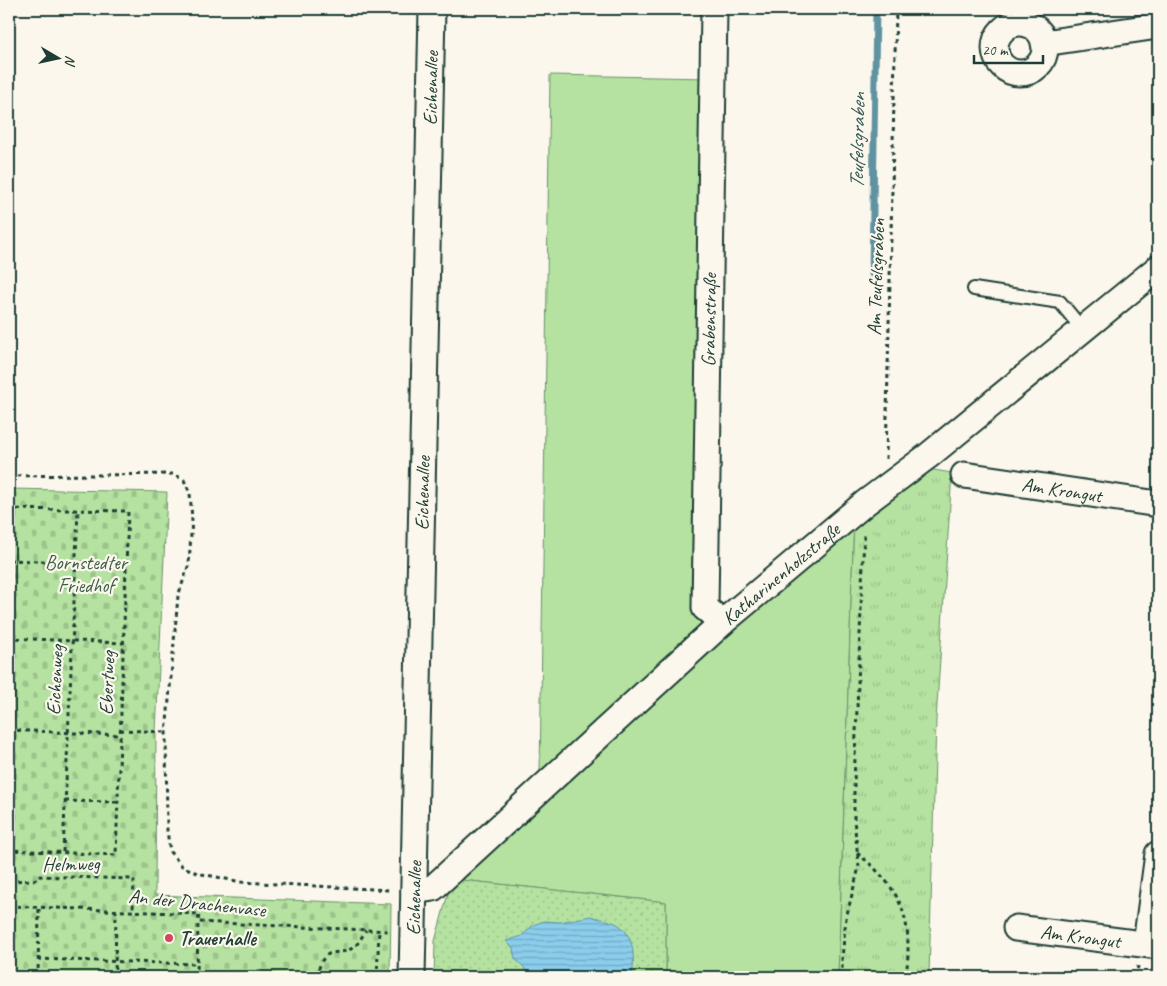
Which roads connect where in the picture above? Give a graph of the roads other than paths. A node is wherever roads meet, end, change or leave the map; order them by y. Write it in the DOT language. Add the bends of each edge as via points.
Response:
graph roads {
  1 [pos="432,9"];
  2 [pos="714,9"];
  3 [pos="1013,16"];
  4 [pos="1158,26"];
  5 [pos="1044,43"];
  6 [pos="1158,268"];
  7 [pos="974,289"];
  8 [pos="1082,330"];
  9 [pos="964,475"];
  10 [pos="1158,504"];
  11 [pos="723,622"];
  12 [pos="1158,854"];
  13 [pos="414,891"];
  14 [pos="1016,928"];
  15 [pos="1152,945"];
  16 [pos="412,977"];
  1 -- 13 [label="street, Eichenallee"];
  2 -- 11 [label="street, Grabenstraße" via="705,608"];
  3 -- 5 [label="street" via="1036,29"];
  3 -- 5 [label="street" via="997,41 998,57 1008,69 1024,72 1038,65 1043,58"];
  4 -- 5 [label="street"];
  6 -- 8 [label="street, Katharinenholzstraße"];
  7 -- 8 [label="lane" via="1060,302"];
  8 -- 11 [label="street, Katharinenholzstraße" via="894,484 865,503"];
  9 -- 10 [label="street, Am Krongut"];
  11 -- 13 [label="street, Katharinenholzstraße" via="433,888"];
  12 -- 15 [label="street, Am Krongut"];
  13 -- 16 [label="street, Eichenallee"];
  14 -- 15 [label="street, Am Krongut"];
}
